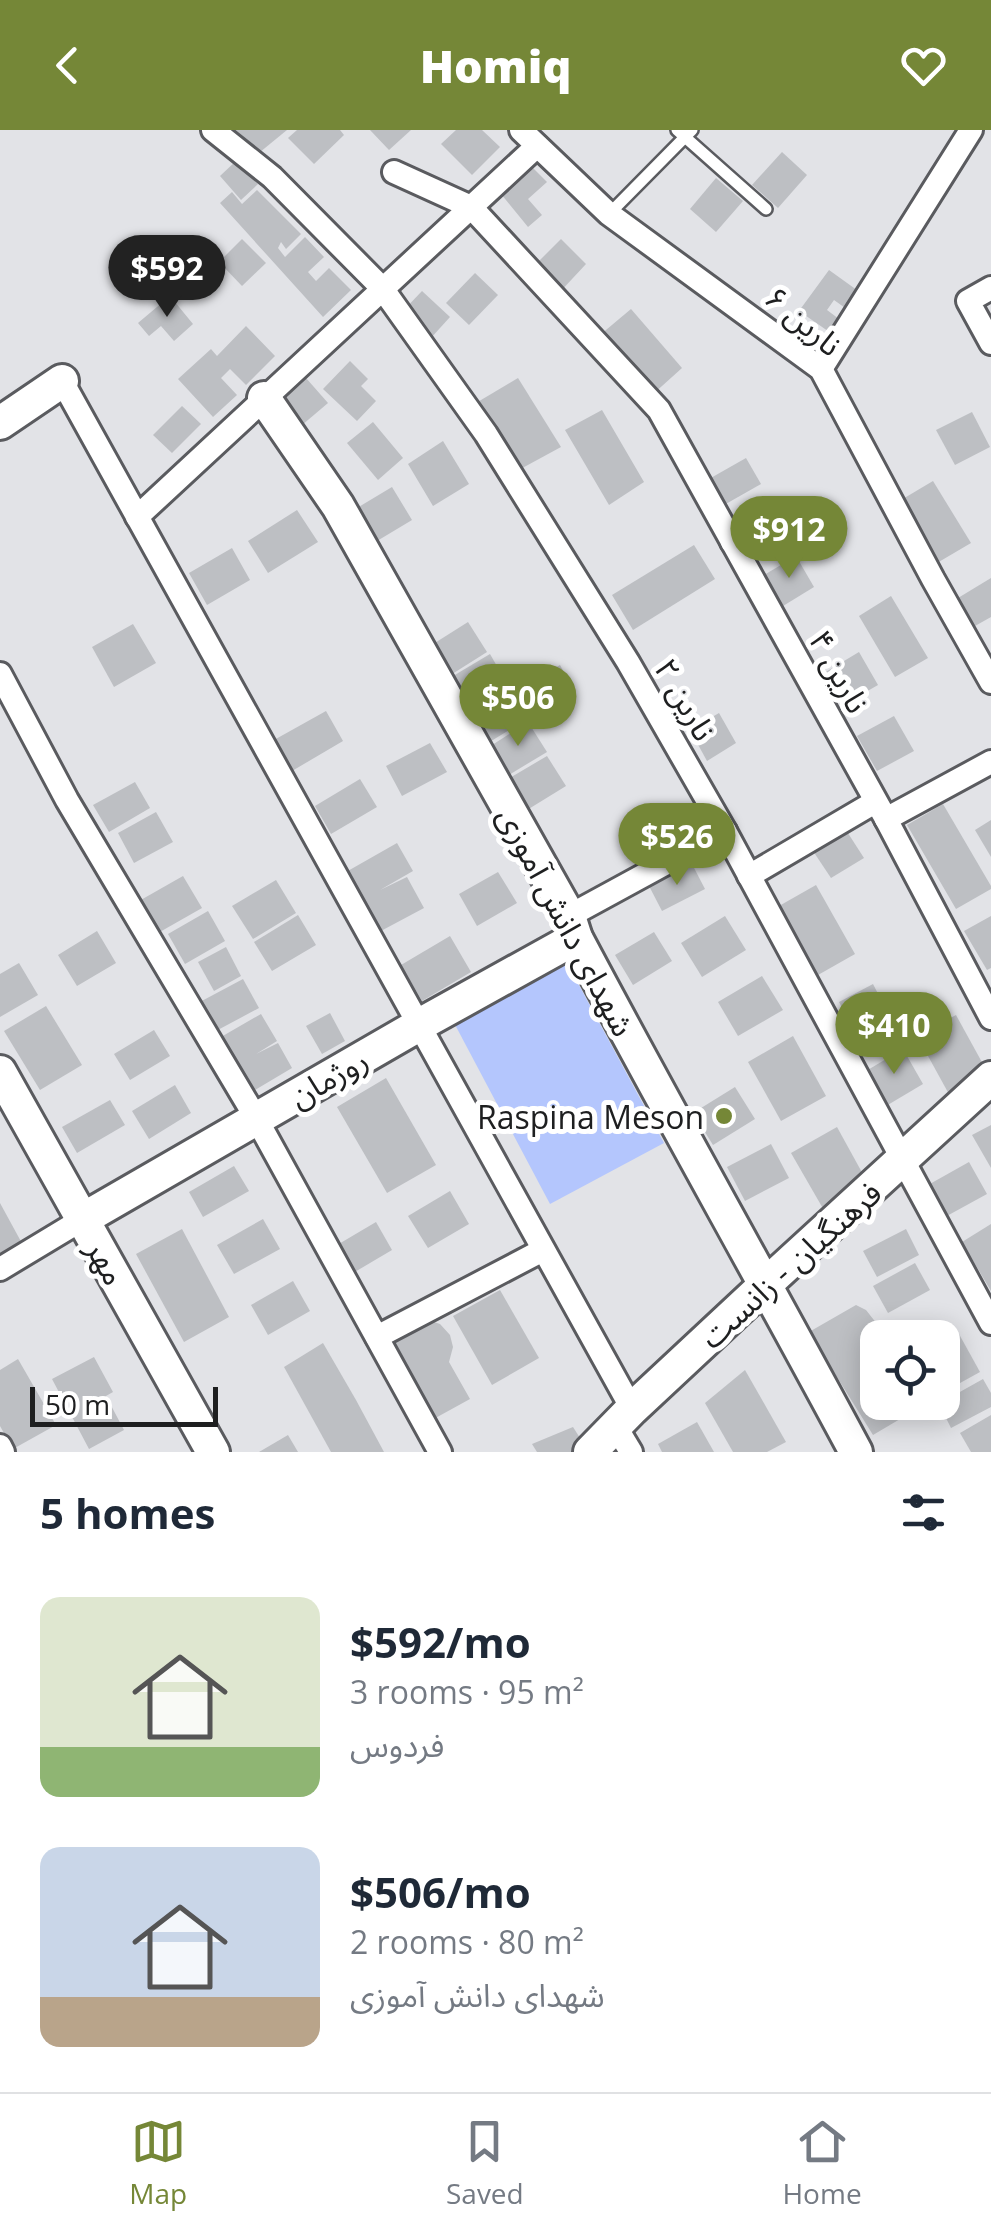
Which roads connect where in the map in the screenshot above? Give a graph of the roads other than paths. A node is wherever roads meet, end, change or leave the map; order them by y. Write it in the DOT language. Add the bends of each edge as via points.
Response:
graph roads {
  1 [pos="213,130"];
  2 [pos="971,130"];
  3 [pos="685,132"];
  4 [pos="529,138"];
  5 [pos="394,172"];
  6 [pos="472,207"];
  7 [pos="766,209"];
  8 [pos="609,214"];
  9 [pos="382,288"];
  10 [pos="991,288"];
  11 [pos="991,343"];
  12 [pos="821,369"];
  13 [pos="62,382"];
  14 [pos="264,398"];
  15 [pos="0,423"];
  16 [pos="796,511"];
  17 [pos="136,516"];
  18 [pos="732,542"];
  19 [pos="0,674"];
  20 [pos="991,682"];
  21 [pos="991,762"];
  22 [pos="880,811"];
  23 [pos="725,831"];
  24 [pos="749,876"];
  25 [pos="572,927"];
  26 [pos="991,1018"];
  27 [pos="420,1025"];
  28 [pos="0,1072"];
  29 [pos="991,1078"];
  30 [pos="256,1118"];
  31 [pos="904,1160"];
  32 [pos="83,1219"];
  33 [pos="543,1250"];
  34 [pos="0,1269"];
  35 [pos="766,1284"];
  36 [pos="991,1323"];
  37 [pos="376,1337"];
  38 [pos="626,1430"];
  39 [pos="213,1452"];
  40 [pos="440,1452"];
  41 [pos="590,1452"];
  42 [pos="856,1452"];
  1 -- 9 [label="street, نارین ۲" via="272,177"];
  2 -- 12 [label="street"];
  3 -- 7 [label="lane"];
  3 -- 8 [label="lane"];
  4 -- 6 [label="street"];
  4 -- 8 [label="street, نارین ۶"];
  5 -- 6 [label="street, نارین ۴"];
  6 -- 9 [label="street"];
  6 -- 18 [label="street, نارین ۴" via="659,410"];
  8 -- 12 [label="street, نارین ۶"];
  9 -- 14 [label="street"];
  9 -- 23 [label="street, نارین ۲" via="486,434"];
  10 -- 11 [label="street" via="968,301"];
  12 -- 20 [label="street, نارین ۶"];
  13 -- 15 [label="street"];
  13 -- 17 [label="street"];
  14 -- 17 [label="street"];
  14 -- 25 [label="street, شهدای دانش آموزی" via="338,506"];
  16 -- 18 [label="street"];
  17 -- 27 [label="street"];
  18 -- 22 [label="street, نارین ۴"];
  19 -- 30 [label="street"];
  21 -- 22 [label="street"];
  22 -- 24 [label="street"];
  22 -- 26 [label="street, نارین ۴"];
  23 -- 24 [label="street, نارین ۲"];
  23 -- 25 [label="street"];
  24 -- 31 [label="street, نارین ۲"];
  25 -- 27 [label="street, روژمان"];
  25 -- 35 [label="street, شهدای دانش آموزی"];
  27 -- 30 [label="street, روژمان"];
  27 -- 33 [label="street"];
  28 -- 32 [label="street, مهر"];
  29 -- 31 [label="street, فرهنگیان - زانست"];
  30 -- 32 [label="street, روژمان"];
  30 -- 37 [label="street"];
  31 -- 35 [label="street, فرهنگیان - زانست"];
  31 -- 36 [label="street, نارین ۲"];
  32 -- 34 [label="street"];
  32 -- 39 [label="street, مهر"];
  33 -- 37 [label="street"];
  33 -- 38 [label="street"];
  35 -- 38 [label="street, فرهنگیان - زانست"];
  35 -- 42 [label="street, شهدای دانش آموزی"];
  37 -- 40 [label="street"];
  38 -- 41 [label="street, فرهنگیان - زانست"];
}
